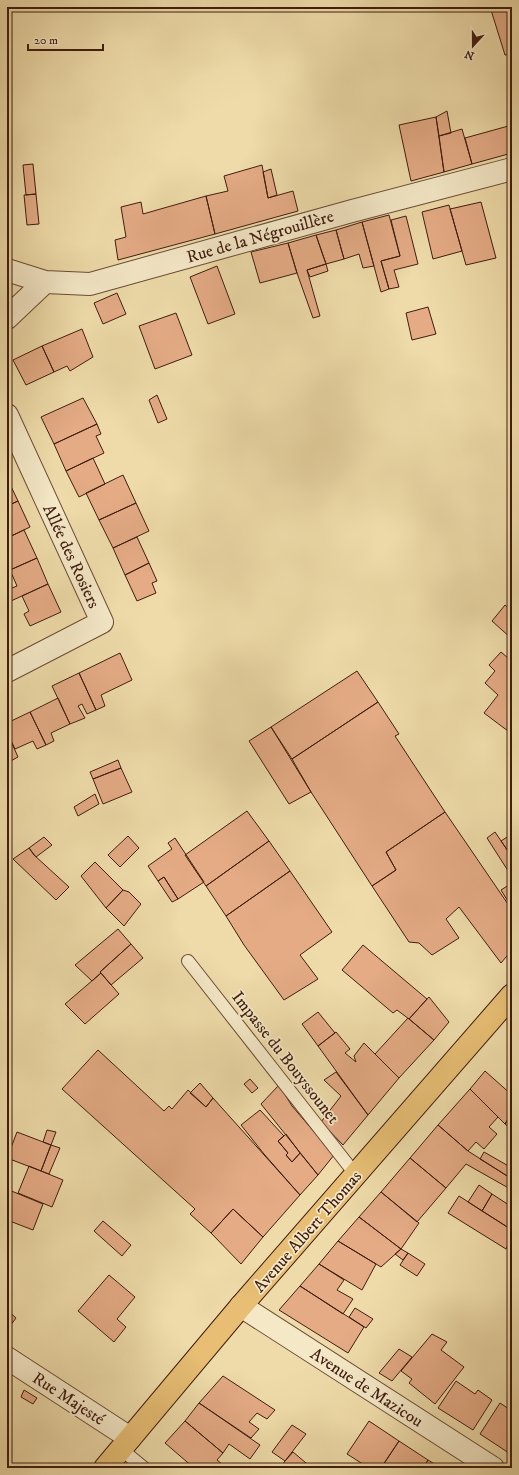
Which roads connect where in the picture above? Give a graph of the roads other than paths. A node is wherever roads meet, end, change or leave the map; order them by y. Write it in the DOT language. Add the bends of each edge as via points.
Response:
graph roads {
  1 [pos="512,169"];
  2 [pos="7,270"];
  3 [pos="45,282"];
  4 [pos="7,318"];
  5 [pos="7,415"];
  6 [pos="7,671"];
  7 [pos="188,961"];
  8 [pos="512,995"];
  9 [pos="356,1175"];
  10 [pos="241,1306"];
  11 [pos="7,1358"];
  12 [pos="126,1444"];
  13 [pos="105,1468"];
  14 [pos="144,1468"];
  15 [pos="493,1468"];
  1 -- 3 [label="street, Rue de la Négrouillère" via="90,284"];
  2 -- 3 [label="street, Rue de la Négrouillère"];
  3 -- 4 [label="street"];
  5 -- 6 [label="street, Allée des Rosiers" via="102,622"];
  7 -- 9 [label="lane, Impasse du Bouyssounet"];
  8 -- 9 [label="main road, Avenue Albert Thomas"];
  9 -- 10 [label="main road, Avenue Albert Thomas"];
  10 -- 12 [label="main road, Avenue Albert Thomas"];
  10 -- 15 [label="street, Avenue de Mazicou"];
  11 -- 12 [label="street, Rue Majesté"];
  12 -- 13 [label="main road, Avenue Albert Thomas"];
  12 -- 14 [label="lane"];
}
